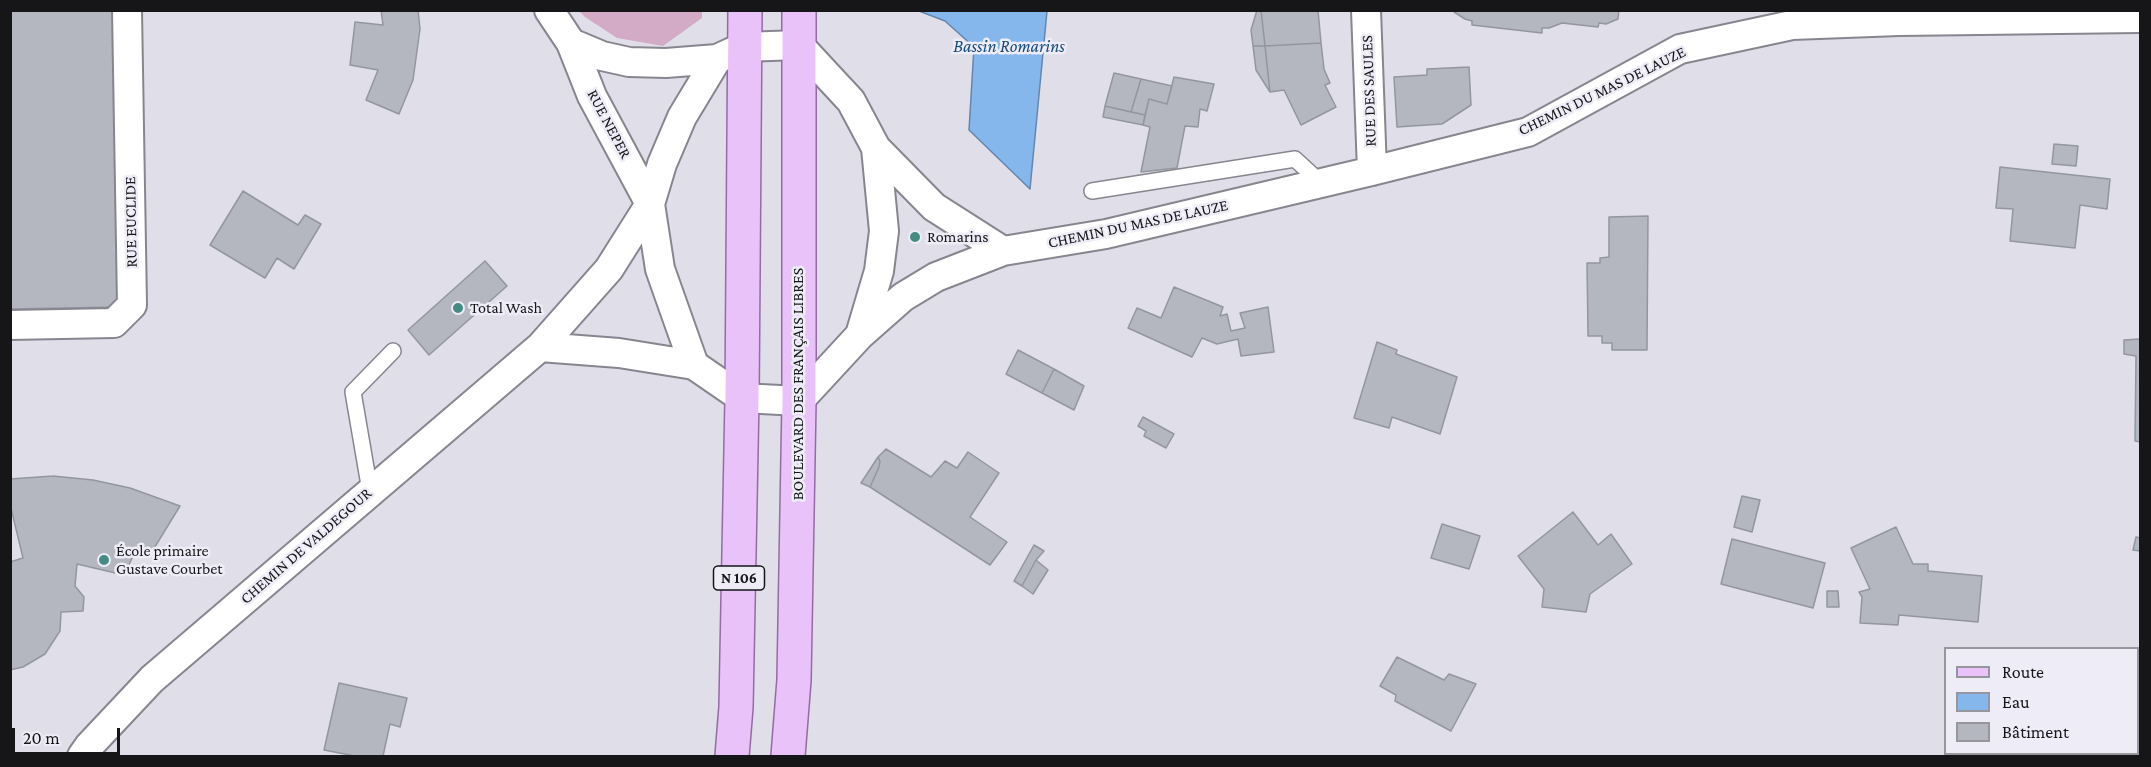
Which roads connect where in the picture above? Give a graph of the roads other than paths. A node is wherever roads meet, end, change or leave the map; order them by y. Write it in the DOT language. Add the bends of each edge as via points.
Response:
graph roads {
  1 [pos="127,10"];
  2 [pos="549,10"];
  3 [pos="745,10"];
  4 [pos="799,10"];
  5 [pos="1366,10"];
  6 [pos="1794,18"];
  7 [pos="2140,18"];
  8 [pos="571,43"];
  9 [pos="799,45"];
  10 [pos="730,53"];
  11 [pos="876,148"];
  12 [pos="1372,171"];
  13 [pos="1321,183"];
  14 [pos="1092,191"];
  15 [pos="650,204"];
  16 [pos="1003,251"];
  17 [pos="10,326"];
  18 [pos="860,335"];
  19 [pos="540,347"];
  20 [pos="393,351"];
  21 [pos="694,365"];
  22 [pos="742,399"];
  23 [pos="799,401"];
  24 [pos="370,490"];
  25 [pos="82,756"];
  26 [pos="732,756"];
  27 [pos="788,756"];
  1 -- 17 [label="street, RUE EUCLIDE" via="132,305 114,323"];
  2 -- 8 [label="street, RUE NEPER"];
  3 -- 10 [label="main road, N 106"];
  4 -- 9 [label="main road, BOULEVARD DES FRANÇAIS LIBRES"];
  5 -- 12 [label="street, RUE DES SAULES"];
  6 -- 7 [label="street, CHEMIN DU MAS DE LAUZE"];
  6 -- 12 [label="street, CHEMIN DU MAS DE LAUZE" via="1680,49 1528,132"];
  8 -- 10 [label="street" via="628,62 666,63"];
  8 -- 15 [label="street, RUE NEPER" via="592,96"];
  9 -- 10 [label="street"];
  9 -- 11 [label="street" via="851,101"];
  9 -- 23 [label="main road, BOULEVARD DES FRANÇAIS LIBRES"];
  10 -- 15 [label="street" via="682,117"];
  10 -- 22 [label="main road, N 106"];
  11 -- 16 [label="street" via="934,207"];
  11 -- 18 [label="street" via="885,231 879,271"];
  12 -- 13 [label="street, CHEMIN DU MAS DE LAUZE"];
  13 -- 14 [label="lane" via="1295,159"];
  13 -- 16 [label="street, CHEMIN DU MAS DE LAUZE" via="1106,234"];
  15 -- 19 [label="street, CHEMIN DE VALDEGOUR" via="609,269"];
  15 -- 21 [label="street" via="660,269"];
  16 -- 18 [label="street, CHEMIN DU MAS DE LAUZE" via="936,277 903,297"];
  18 -- 23 [label="street, CHEMIN DU MAS DE LAUZE"];
  19 -- 21 [label="street" via="619,353"];
  19 -- 24 [label="street, CHEMIN DE VALDEGOUR"];
  20 -- 24 [label="lane" via="353,392"];
  21 -- 22 [label="street"];
  22 -- 23 [label="street"];
  22 -- 26 [label="main road, N 106"];
  23 -- 27 [label="main road, BOULEVARD DES FRANÇAIS LIBRES" via="794,680"];
  24 -- 25 [label="street, CHEMIN DE VALDEGOUR" via="152,680"];
}
